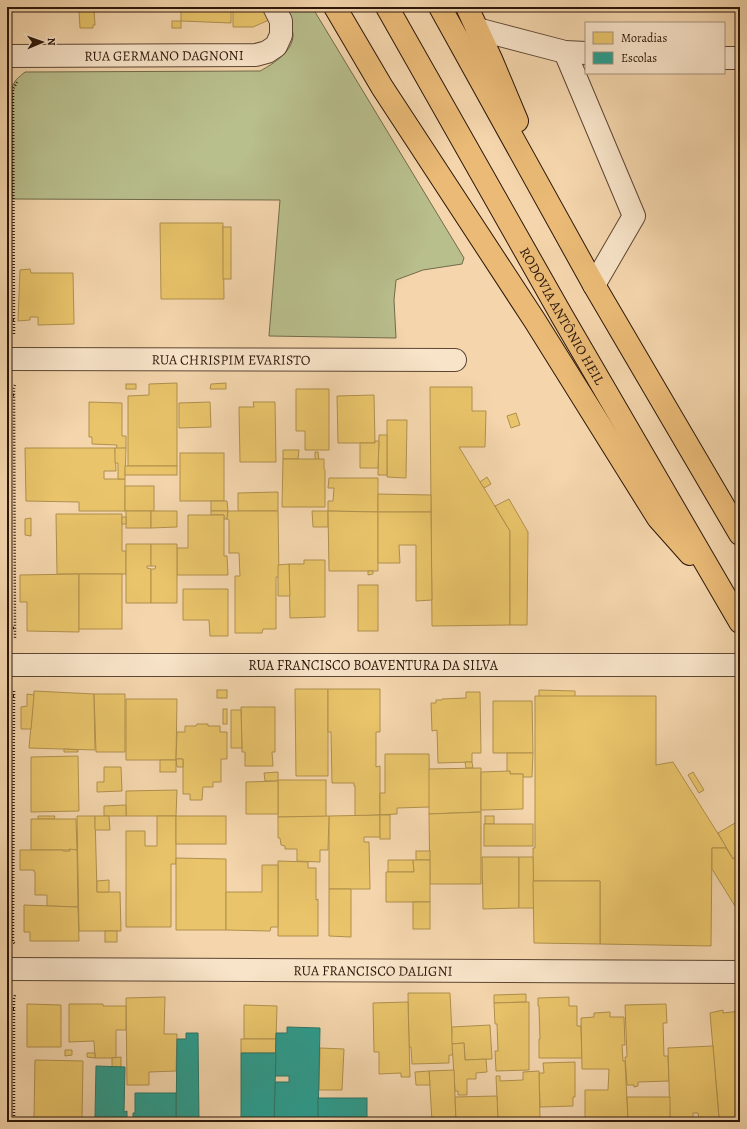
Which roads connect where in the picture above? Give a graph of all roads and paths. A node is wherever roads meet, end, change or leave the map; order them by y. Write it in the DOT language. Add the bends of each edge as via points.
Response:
graph roads {
  1 [pos="274,7"];
  2 [pos="335,7"];
  3 [pos="386,7"];
  4 [pos="440,7"];
  5 [pos="467,7"];
  6 [pos="477,29"];
  7 [pos="565,52"];
  8 [pos="585,53"];
  9 [pos="7,56"];
  10 [pos="725,58"];
  11 [pos="740,58"];
  12 [pos="19,79"];
  13 [pos="7,89"];
  14 [pos="12,89"];
  15 [pos="563,229"];
  16 [pos="594,285"];
  17 [pos="7,320"];
  18 [pos="14,320"];
  19 [pos="14,336"];
  20 [pos="7,359"];
  21 [pos="455,360"];
  22 [pos="19,380"];
  23 [pos="7,395"];
  24 [pos="14,395"];
  25 [pos="740,534"];
  26 [pos="725,595"];
  27 [pos="740,622"];
  28 [pos="7,628"];
  29 [pos="15,628"];
  30 [pos="20,644"];
  31 [pos="7,665"];
  32 [pos="740,665"];
  33 [pos="14,690"];
  34 [pos="7,696"];
  35 [pos="14,696"];
  36 [pos="7,929"];
  37 [pos="13,929"];
  38 [pos="17,947"];
  39 [pos="7,968"];
  40 [pos="740,972"];
  41 [pos="17,991"];
  42 [pos="7,1009"];
  43 [pos="14,1009"];
  44 [pos="14,1122"];
  1 -- 9 [label="street, RUA GERMANO DAGNONI" via="281,21 281,35 276,46 256,55"];
  2 -- 26 [label="main road" via="382,87 535,322 658,518"];
  3 -- 26 [label="main road, RODOVIA ANTÔNIO HEIL" via="558,310"];
  4 -- 15 [label="main road"];
  5 -- 6 [label="main road"];
  6 -- 7 [label="street"];
  6 -- 15 [label="main road"];
  7 -- 8 [label="street"];
  7 -- 16 [label="street" via="634,216"];
  10 -- 11 [label="street"];
  12 -- 18 [label="path" via="13,89"];
  13 -- 14 [label="path"];
  15 -- 16 [label="main road"];
  16 -- 25 [label="main road"];
  17 -- 18 [label="path"];
  18 -- 19 [label="path"];
  20 -- 21 [label="street, RUA CHRISPIM EVARISTO"];
  22 -- 24 [label="path" via="15,384"];
  23 -- 24 [label="path"];
  24 -- 29 [label="path"];
  26 -- 27 [label="main road, RODOVIA ANTÔNIO HEIL"];
  28 -- 29 [label="path"];
  29 -- 30 [label="path" via="15,638"];
  31 -- 32 [label="street, RUA FRANCISCO BOAVENTURA DA SILVA"];
  33 -- 35 [label="path"];
  34 -- 35 [label="path"];
  35 -- 37 [label="path"];
  36 -- 37 [label="path"];
  37 -- 38 [label="path" via="13,942"];
  39 -- 40 [label="street, RUA FRANCISCO DALIGNI"];
  41 -- 43 [label="path"];
  42 -- 43 [label="path"];
  43 -- 44 [label="path"];
}
